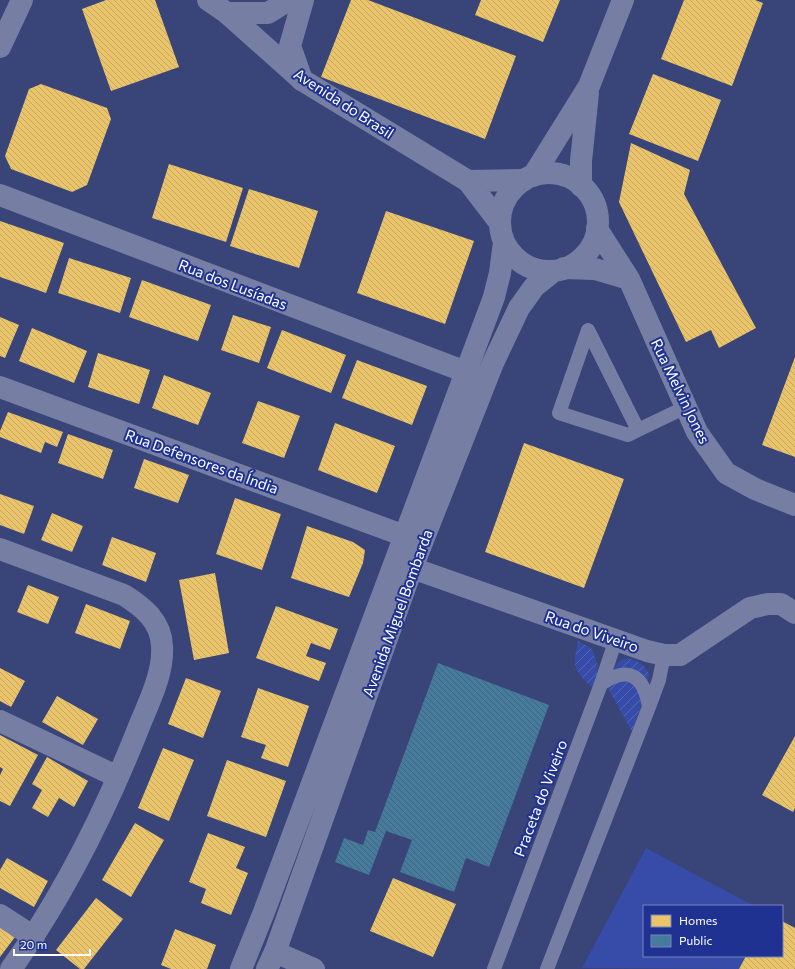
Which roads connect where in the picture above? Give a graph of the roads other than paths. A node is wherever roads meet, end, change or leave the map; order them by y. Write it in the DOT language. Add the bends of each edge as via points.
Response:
graph roads {
  1 [pos="22,0"];
  2 [pos="208,0"];
  3 [pos="289,0"];
  4 [pos="303,0"];
  5 [pos="623,0"];
  6 [pos="227,13"];
  7 [pos="0,47"];
  8 [pos="302,80"];
  9 [pos="589,86"];
  10 [pos="529,178"];
  11 [pos="468,181"];
  12 [pos="581,186"];
  13 [pos="0,195"];
  14 [pos="597,229"];
  15 [pos="502,233"];
  16 [pos="559,270"];
  17 [pos="629,279"];
  18 [pos="466,372"];
  19 [pos="0,387"];
  20 [pos="686,407"];
  21 [pos="638,430"];
  22 [pos="795,505"];
  23 [pos="405,536"];
  24 [pos="0,549"];
  25 [pos="412,568"];
  26 [pos="795,613"];
  27 [pos="616,639"];
  28 [pos="664,655"];
  29 [pos="601,684"];
  30 [pos="649,707"];
  31 [pos="0,721"];
  32 [pos="118,778"];
  33 [pos="0,915"];
  34 [pos="34,937"];
  35 [pos="271,960"];
  36 [pos="11,969"];
  37 [pos="242,969"];
  38 [pos="314,969"];
  39 [pos="494,969"];
  40 [pos="547,969"];
  1 -- 7 [label="street"];
  2 -- 6 [label="street, Avenida do Brasil"];
  3 -- 6 [label="street" via="268,13"];
  4 -- 8 [label="street" via="290,46"];
  5 -- 9 [label="street"];
  6 -- 8 [label="street, Avenida do Brasil"];
  8 -- 11 [label="street, Avenida do Brasil"];
  9 -- 10 [label="street"];
  9 -- 12 [label="street" via="582,142"];
  10 -- 11 [label="street"];
  10 -- 12 [label="street" via="553,174 563,176"];
  10 -- 15 [label="street" via="509,194 501,213"];
  11 -- 15 [label="street, Avenida do Brasil"];
  12 -- 14 [label="street" via="591,198 596,213"];
  13 -- 18 [label="street, Rua dos Lusíadas"];
  14 -- 16 [label="street" via="586,254 572,265"];
  14 -- 17 [label="street, Rua Melvin Jones"];
  15 -- 16 [label="street" via="516,259 525,265 544,271"];
  15 -- 18 [label="street, Avenida Miguel Bombarda" via="500,273 494,297"];
  16 -- 17 [label="street" via="595,269"];
  16 -- 25 [label="street, Avenida Miguel Bombarda" via="534,287 519,308 493,364"];
  17 -- 20 [label="street, Rua Melvin Jones"];
  18 -- 23 [label="street, Avenida Miguel Bombarda"];
  19 -- 23 [label="street, Rua Defensores da Índia"];
  20 -- 21 [label="lane"];
  20 -- 22 [label="street, Rua Melvin Jones" via="698,432 726,473 755,489"];
  21 -- 21 [label="lane" via="620,394 588,330 559,413 628,435"];
  23 -- 25 [label="street"];
  23 -- 37 [label="street, Avenida Miguel Bombarda"];
  24 -- 32 [label="street" via="124,595 151,616 162,645 161,661 155,686"];
  25 -- 27 [label="street, Rua do Viveiro"];
  25 -- 35 [label="street, Avenida Miguel Bombarda"];
  26 -- 28 [label="street, Rua do Viveiro" via="781,604 750,608 680,655"];
  27 -- 28 [label="street, Rua do Viveiro"];
  27 -- 29 [label="lane, Praceta do Viveiro"];
  28 -- 30 [label="lane" via="659,680"];
  29 -- 30 [label="lane" via="610,677 631,675 642,685 647,694"];
  29 -- 39 [label="lane, Praceta do Viveiro"];
  30 -- 40 [label="lane"];
  31 -- 32 [label="street"];
  32 -- 34 [label="street" via="69,877"];
  33 -- 34 [label="street"];
  34 -- 36 [label="street"];
  35 -- 38 [label="street"];
}
